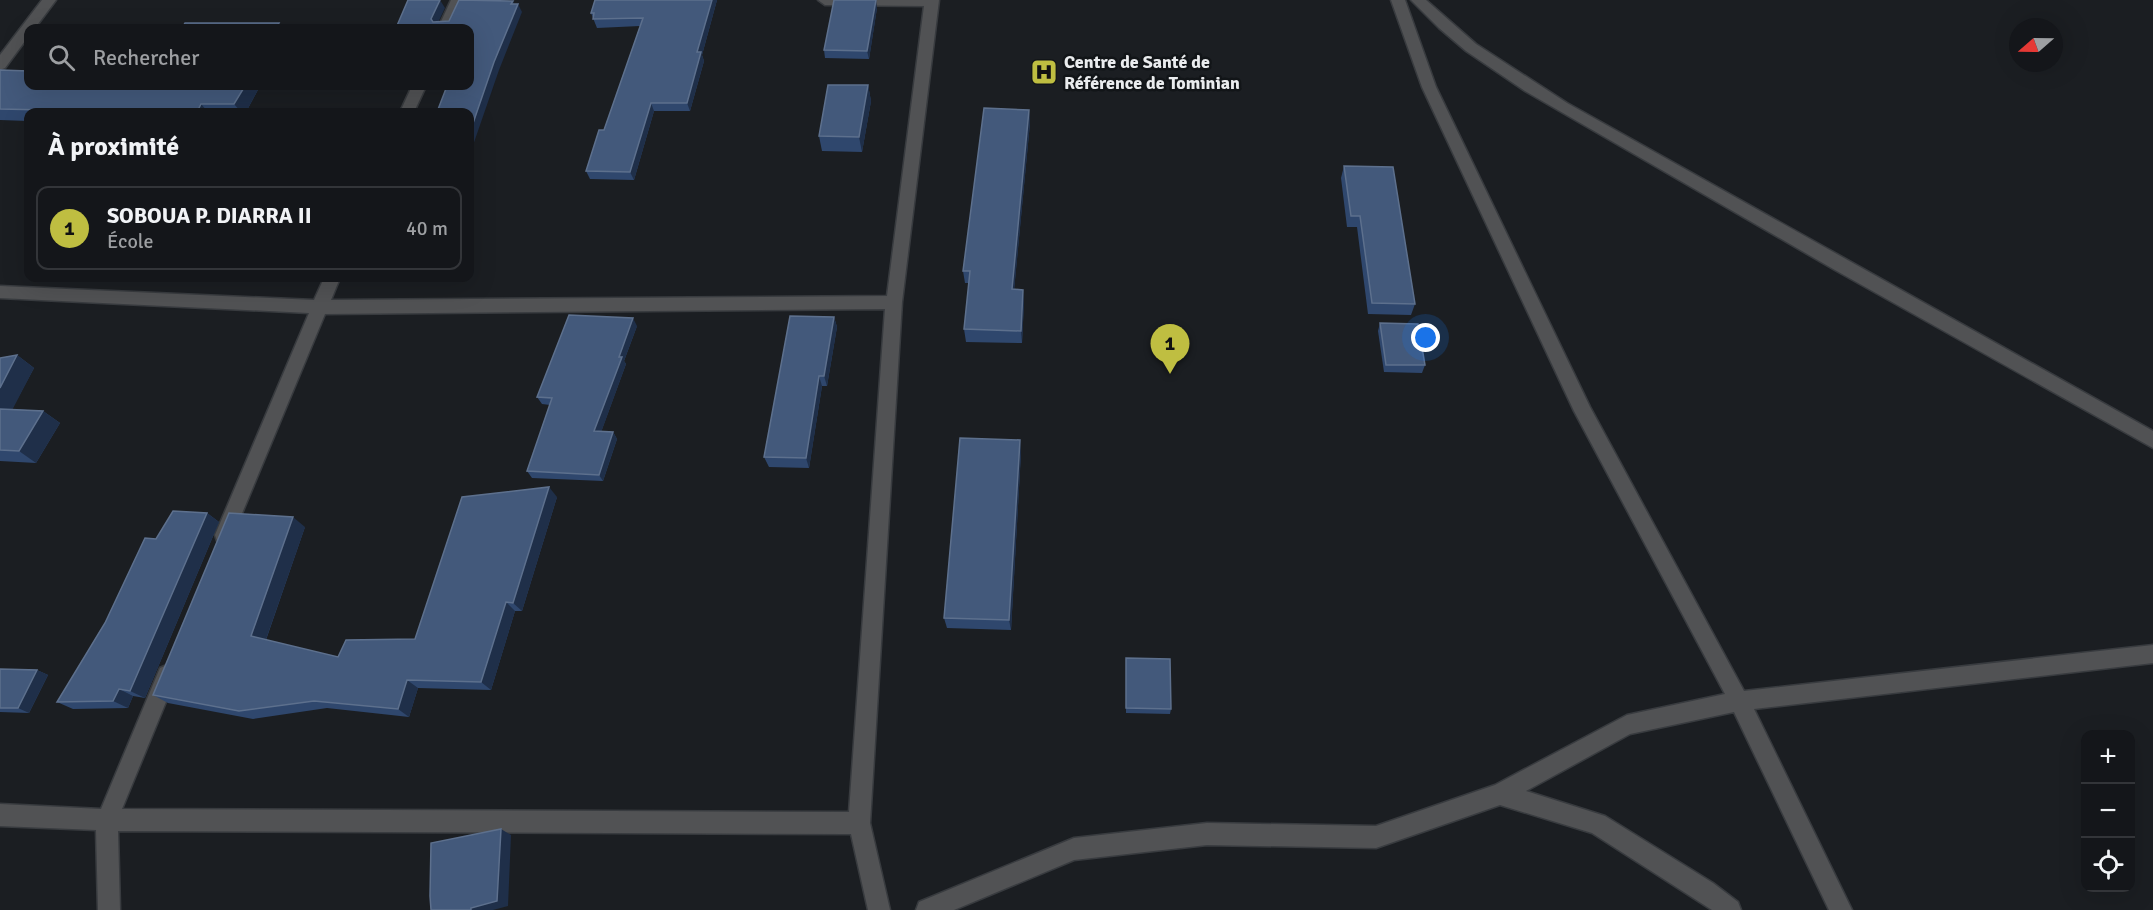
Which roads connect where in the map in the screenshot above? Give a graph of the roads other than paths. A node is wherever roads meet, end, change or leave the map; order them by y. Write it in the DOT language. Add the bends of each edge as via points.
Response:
graph roads {
  1 [pos="49,0"];
  2 [pos="458,0"];
  3 [pos="825,0"];
  4 [pos="1398,0"];
  5 [pos="1418,0"];
  6 [pos="932,1"];
  7 [pos="31,24"];
  8 [pos="447,24"];
  9 [pos="24,33"];
  10 [pos="0,65"];
  11 [pos="417,90"];
  12 [pos="409,108"];
  13 [pos="330,282"];
  14 [pos="0,292"];
  15 [pos="894,302"];
  16 [pos="318,308"];
  17 [pos="2153,440"];
  18 [pos="219,548"];
  19 [pos="2153,654"];
  20 [pos="174,657"];
  21 [pos="1739,701"];
  22 [pos="1500,794"];
  23 [pos="0,815"];
  24 [pos="107,820"];
  25 [pos="859,823"];
  26 [pos="109,910"];
  27 [pos="879,910"];
  28 [pos="927,910"];
  29 [pos="1730,910"];
  30 [pos="1841,910"];
  1 -- 7 [label="street"];
  2 -- 8 [label="street"];
  3 -- 6 [label="street"];
  4 -- 21 [label="street" via="1429,87 1583,411"];
  5 -- 17 [label="street" via="1440,23 1504,71"];
  6 -- 15 [label="street"];
  9 -- 10 [label="street"];
  11 -- 12 [label="street"];
  13 -- 16 [label="street"];
  14 -- 16 [label="street"];
  15 -- 16 [label="street"];
  15 -- 25 [label="street"];
  16 -- 18 [label="street"];
  19 -- 21 [label="street"];
  20 -- 24 [label="street"];
  21 -- 22 [label="street" via="1627,725"];
  21 -- 30 [label="street"];
  22 -- 28 [label="street" via="1376,837 1207,834 1074,849"];
  22 -- 29 [label="street" via="1597,824"];
  23 -- 24 [label="street"];
  24 -- 25 [label="street"];
  24 -- 26 [label="street"];
  25 -- 27 [label="street"];
}
